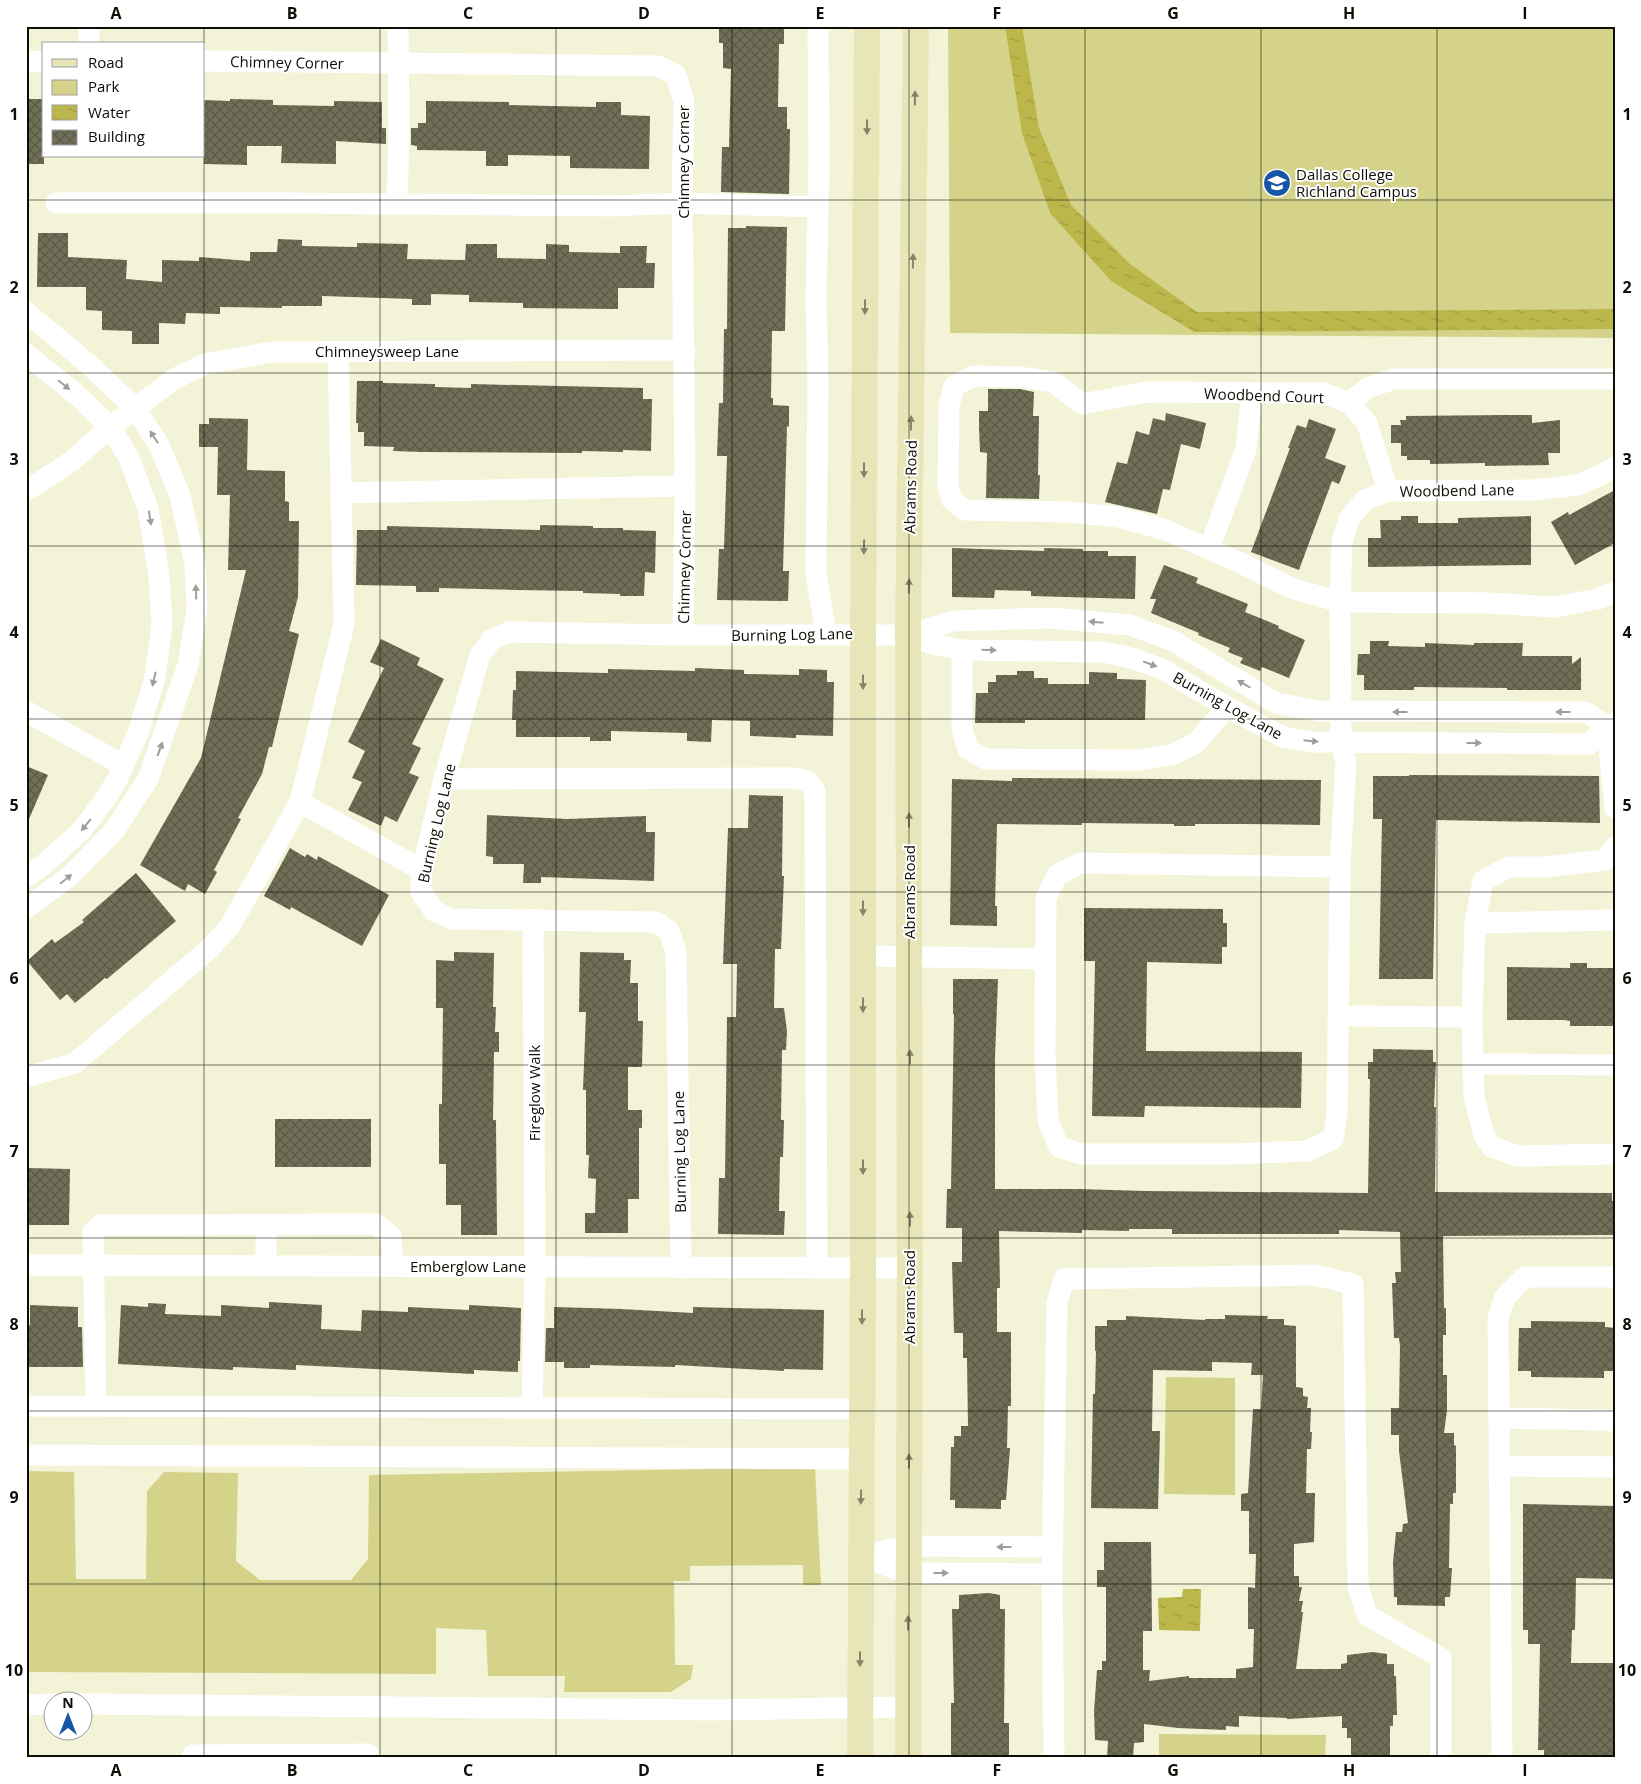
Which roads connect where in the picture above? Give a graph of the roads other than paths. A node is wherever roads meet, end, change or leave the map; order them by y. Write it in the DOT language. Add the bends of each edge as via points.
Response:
graph roads {
  1 [pos="89,26"];
  2 [pos="398,26"];
  3 [pos="818,26"];
  4 [pos="867,26"];
  5 [pos="916,26"];
  6 [pos="89,42"];
  7 [pos="205,61"];
  8 [pos="26,62"];
  9 [pos="42,62"];
  10 [pos="398,63"];
  11 [pos="56,202"];
  12 [pos="682,203"];
  13 [pos="396,204"];
  14 [pos="818,207"];
  15 [pos="26,312"];
  16 [pos="685,350"];
  17 [pos="338,351"];
  18 [pos="26,354"];
  19 [pos="1615,379"];
  20 [pos="1252,393"];
  21 [pos="1349,403"];
  22 [pos="135,408"];
  23 [pos="110,427"];
  24 [pos="1615,467"];
  25 [pos="685,486"];
  26 [pos="26,491"];
  27 [pos="1388,491"];
  28 [pos="341,493"];
  29 [pos="1210,549"];
  30 [pos="1615,592"];
  31 [pos="1340,602"];
  32 [pos="863,633"];
  33 [pos="826,634"];
  34 [pos="908,634"];
  35 [pos="683,635"];
  36 [pos="962,650"];
  37 [pos="1227,707"];
  38 [pos="26,711"];
  39 [pos="1341,711"];
  40 [pos="1611,725"];
  41 [pos="1341,742"];
  42 [pos="123,765"];
  43 [pos="444,779"];
  44 [pos="300,802"];
  45 [pos="1615,808"];
  46 [pos="1615,847"];
  47 [pos="1340,866"];
  48 [pos="422,870"];
  49 [pos="26,877"];
  50 [pos="26,908"];
  51 [pos="533,919"];
  52 [pos="1615,920"];
  53 [pos="1475,923"];
  54 [pos="863,956"];
  55 [pos="910,956"];
  56 [pos="1044,959"];
  57 [pos="1338,1016"];
  58 [pos="1472,1017"];
  59 [pos="1473,1064"];
  60 [pos="1615,1064"];
  61 [pos="26,1077"];
  62 [pos="1615,1154"];
  63 [pos="266,1225"];
  64 [pos="26,1265"];
  65 [pos="93,1265"];
  66 [pos="266,1265"];
  67 [pos="392,1265"];
  68 [pos="535,1266"];
  69 [pos="681,1268"];
  70 [pos="818,1268"];
  71 [pos="863,1268"];
  72 [pos="910,1268"];
  73 [pos="1615,1277"];
  74 [pos="26,1406"];
  75 [pos="96,1406"];
  76 [pos="532,1408"];
  77 [pos="862,1409"];
  78 [pos="1499,1418"];
  79 [pos="1615,1422"];
  80 [pos="26,1455"];
  81 [pos="861,1459"];
  82 [pos="1500,1466"];
  83 [pos="1615,1467"];
  84 [pos="908,1546"];
  85 [pos="1052,1547"];
  86 [pos="860,1556"];
  87 [pos="908,1573"];
  88 [pos="1052,1574"];
  89 [pos="42,1704"];
  90 [pos="92,1704"];
  91 [pos="26,1705"];
  92 [pos="860,1707"];
  93 [pos="908,1707"];
  94 [pos="191,1758"];
  95 [pos="370,1758"];
  96 [pos="860,1758"];
  97 [pos="908,1758"];
  98 [pos="1054,1758"];
  99 [pos="1441,1758"];
  100 [pos="1502,1758"];
  1 -- 6 [label="street"];
  2 -- 10 [label="street"];
  3 -- 14 [label="street"];
  4 -- 32 [label="main road, one-way"];
  34 -- 5 [label="main road, Abrams Road, one-way"];
  7 -- 10 [label="street, Chimney Corner"];
  8 -- 9 [label="street"];
  10 -- 12 [label="street, Chimney Corner" via="658,66 676,75 684,102"];
  10 -- 13 [label="street"];
  11 -- 13 [label="street"];
  12 -- 13 [label="street" via="611,206"];
  12 -- 14 [label="street"];
  12 -- 16 [label="street, Chimney Corner"];
  14 -- 33 [label="street" via="816,574"];
  15 -- 22 [label="street"];
  16 -- 17 [label="street, Chimneysweep Lane"];
  16 -- 25 [label="street, Chimney Corner"];
  17 -- 22 [label="street, Chimneysweep Lane" via="272,352 205,364 174,379"];
  17 -- 28 [label="street"];
  18 -- 23 [label="street, one-way" via="76,394"];
  19 -- 21 [label="street" via="1395,379 1369,387"];
  20 -- 21 [label="street, Woodbend Court" via="1323,393"];
  20 -- 29 [label="street" via="1246,449"];
  20 -- 29 [label="street, Woodbend Court" via="1147,392 1082,404 1053,382 1022,377 974,376 954,386 949,406 948,485 952,500 964,510 1069,512 1118,517 1166,530"];
  21 -- 27 [label="street, Woodbend Court" via="1367,423"];
  22 -- 23 [label="street, Chimneysweep Lane"];
  50 -- 22 [label="street, one-way" via="69,877 114,831 148,779 188,665 196,609 195,563 180,496 159,445"];
  23 -- 26 [label="street, Chimneysweep Lane" via="72,461"];
  23 -- 42 [label="street, one-way" via="129,458 148,509 159,576 162,624 155,678 138,733"];
  24 -- 27 [label="street, Woodbend Lane" via="1577,485 1535,490"];
  25 -- 28 [label="street"];
  25 -- 35 [label="street, Chimney Corner"];
  27 -- 31 [label="street, Woodbend Lane" via="1365,500 1349,519 1342,542"];
  28 -- 44 [label="street" via="344,624"];
  29 -- 31 [label="street" via="1292,588"];
  30 -- 31 [label="street" via="1598,599 1554,607"];
  31 -- 39 [label="street, Woodbend Lane"];
  32 -- 33 [label="street, Burning Log Lane"];
  32 -- 34 [label="street, Burning Log Lane"];
  32 -- 54 [label="main road, one-way"];
  33 -- 35 [label="street, Burning Log Lane"];
  34 -- 36 [label="street, Burning Log Lane" via="929,643"];
  39 -- 34 [label="street, Burning Log Lane, one-way" via="1319,711 1276,703 1173,642 1130,625 1050,618 953,621"];
  55 -- 34 [label="main road, Abrams Road, one-way"];
  35 -- 43 [label="street, Burning Log Lane" via="509,632 492,639 480,655"];
  36 -- 37 [label="street, Burning Log Lane, one-way" via="1104,652 1164,670"];
  36 -- 37 [label="street" via="962,728 968,749 985,760 1139,760 1174,754 1196,743"];
  37 -- 41 [label="street, Burning Log Lane, one-way" via="1283,736 1312,742"];
  38 -- 42 [label="street"];
  40 -- 39 [label="street, Burning Log Lane, one-way" via="1586,712"];
  39 -- 41 [label="street, Woodbend Lane"];
  41 -- 40 [label="street, Burning Log Lane, one-way" via="1589,744"];
  40 -- 45 [label="street"];
  41 -- 47 [label="street, Woodbend Lane" via="1346,764"];
  42 -- 49 [label="street, one-way" via="104,801 82,830"];
  43 -- 48 [label="street, Burning Log Lane"];
  43 -- 70 [label="street" via="795,778 808,781 815,791"];
  44 -- 48 [label="street"];
  44 -- 61 [label="street" via="230,926 208,950 75,1063"];
  46 -- 53 [label="street" via="1604,860 1592,863 1508,866 1483,881"];
  47 -- 56 [label="street" via="1081,863 1057,875 1046,898"];
  47 -- 57 [label="street, Woodbend Lane"];
  48 -- 51 [label="street, Burning Log Lane" via="420,892 434,911 452,919"];
  51 -- 68 [label="street, Fireglow Walk"];
  51 -- 69 [label="street, Burning Log Lane" via="656,922 669,931 676,952"];
  52 -- 53 [label="street"];
  53 -- 58 [label="street"];
  54 -- 55 [label="street"];
  54 -- 71 [label="main road, one-way"];
  55 -- 56 [label="street"];
  72 -- 55 [label="main road, Abrams Road, one-way"];
  56 -- 57 [label="street, Woodbend Lane" via="1048,1121 1059,1147 1081,1154 1306,1151 1333,1139 1337,1114"];
  57 -- 58 [label="street"];
  58 -- 59 [label="street"];
  59 -- 60 [label="street"];
  59 -- 62 [label="street" via="1474,1096 1484,1136 1492,1147 1518,1156"];
  63 -- 65 [label="street" via="101,1225 93,1232"];
  63 -- 66 [label="street"];
  63 -- 67 [label="street" via="376,1224 391,1236"];
  64 -- 65 [label="street, Emberglow Lane"];
  65 -- 66 [label="street, Emberglow Lane"];
  65 -- 75 [label="street"];
  66 -- 67 [label="street, Emberglow Lane"];
  67 -- 68 [label="street, Emberglow Lane"];
  68 -- 69 [label="street, Emberglow Lane"];
  68 -- 76 [label="street, Fireglow Walk"];
  69 -- 70 [label="street, Emberglow Lane"];
  70 -- 71 [label="street, Emberglow Lane"];
  71 -- 72 [label="street, Emberglow Lane"];
  71 -- 77 [label="main road, one-way"];
  84 -- 72 [label="main road, Abrams Road, one-way"];
  73 -- 78 [label="street" via="1525,1277 1505,1297 1498,1319"];
  74 -- 75 [label="street"];
  75 -- 76 [label="street"];
  76 -- 77 [label="street"];
  77 -- 81 [label="main road"];
  78 -- 79 [label="street"];
  78 -- 82 [label="street"];
  80 -- 81 [label="street"];
  81 -- 86 [label="main road, one-way"];
  82 -- 83 [label="street"];
  82 -- 100 [label="street"];
  85 -- 84 [label="street, one-way"];
  84 -- 86 [label="street"];
  84 -- 87 [label="main road, Abrams Road"];
  85 -- 88 [label="street"];
  85 -- 99 [label="street" via="1057,1303 1064,1279 1314,1275 1353,1284 1358,1587 1367,1615 1441,1658"];
  86 -- 87 [label="street"];
  86 -- 92 [label="main road, one-way"];
  87 -- 88 [label="street, one-way"];
  93 -- 87 [label="main road, Abrams Road, one-way"];
  88 -- 98 [label="street"];
  89 -- 91 [label="street"];
  90 -- 92 [label="street" via="707,1710"];
  92 -- 93 [label="street"];
  92 -- 96 [label="main road"];
  93 -- 97 [label="main road, Abrams Road"];
  94 -- 95 [label="street" via="194,1755 359,1754 368,1754"];
}
